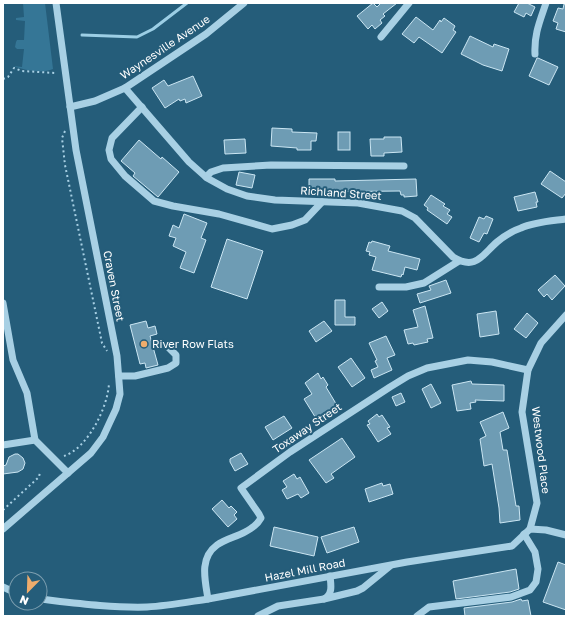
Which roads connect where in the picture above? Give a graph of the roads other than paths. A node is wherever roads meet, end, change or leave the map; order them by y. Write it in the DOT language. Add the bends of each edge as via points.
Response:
graph roads {
  1 [pos="56,3"];
  2 [pos="244,3"];
  3 [pos="409,3"];
  4 [pos="546,3"];
  5 [pos="381,38"];
  6 [pos="535,54"];
  7 [pos="125,88"];
  8 [pos="70,107"];
  9 [pos="142,107"];
  10 [pos="404,166"];
  11 [pos="206,177"];
  12 [pos="322,202"];
  13 [pos="566,219"];
  14 [pos="459,261"];
  15 [pos="379,287"];
  16 [pos="3,303"];
  17 [pos="566,315"];
  18 [pos="168,348"];
  19 [pos="528,370"];
  20 [pos="119,376"];
  21 [pos="35,440"];
  22 [pos="3,445"];
  23 [pos="68,473"];
  24 [pos="3,529"];
  25 [pos="527,531"];
  26 [pos="566,535"];
  27 [pos="390,565"];
  28 [pos="330,576"];
  29 [pos="208,599"];
  30 [pos="324,599"];
  31 [pos="48,600"];
  32 [pos="258,616"];
  33 [pos="416,616"];
  1 -- 8 [label="street, Craven Street"];
  2 -- 7 [label="street, Waynesville Avenue" via="206,34"];
  3 -- 5 [label="street"];
  4 -- 6 [label="street" via="535,34"];
  7 -- 8 [label="street, Waynesville Avenue" via="95,101"];
  7 -- 9 [label="street, Richland Street"];
  8 -- 20 [label="street, Craven Street"];
  9 -- 11 [label="street, Richland Street" via="189,162"];
  9 -- 12 [label="street" via="112,138 109,150 112,159 125,176 154,201 219,214 272,229 305,220"];
  10 -- 11 [label="street" via="271,164 223,168 211,172"];
  11 -- 12 [label="street, Richland Street" via="227,189 247,196"];
  12 -- 14 [label="street, Richland Street" via="358,203 402,211 415,218"];
  13 -- 14 [label="street" via="522,227 508,234 479,259 471,262"];
  14 -- 15 [label="street" via="424,283 406,288"];
  16 -- 21 [label="street" via="13,360 27,393"];
  17 -- 19 [label="street, Westwood Place" via="541,343"];
  18 -- 20 [label="street" via="176,355 175,364 135,376"];
  19 -- 25 [label="street, Westwood Place" via="522,412 536,503"];
  19 -- 29 [label="street, Toxaway Street" via="468,360 427,368 390,387 290,452 241,488 261,518 258,524 217,545 208,554 204,576"];
  20 -- 23 [label="street, Craven Street" via="120,394 103,437 91,453"];
  21 -- 22 [label="street"];
  21 -- 23 [label="street"];
  23 -- 24 [label="street, Craven Street"];
  25 -- 26 [label="street" via="546,530"];
  25 -- 27 [label="street, Hazel Mill Road" via="512,546"];
  25 -- 33 [label="street" via="538,569 536,582 530,590 511,597 429,607"];
  27 -- 28 [label="street, Hazel Mill Road"];
  27 -- 30 [label="street" via="363,588"];
  28 -- 29 [label="street, Hazel Mill Road"];
  28 -- 30 [label="street" via="331,590"];
  29 -- 31 [label="street, Hazel Mill Road" via="146,607"];
  30 -- 32 [label="street" via="278,606"];
}
